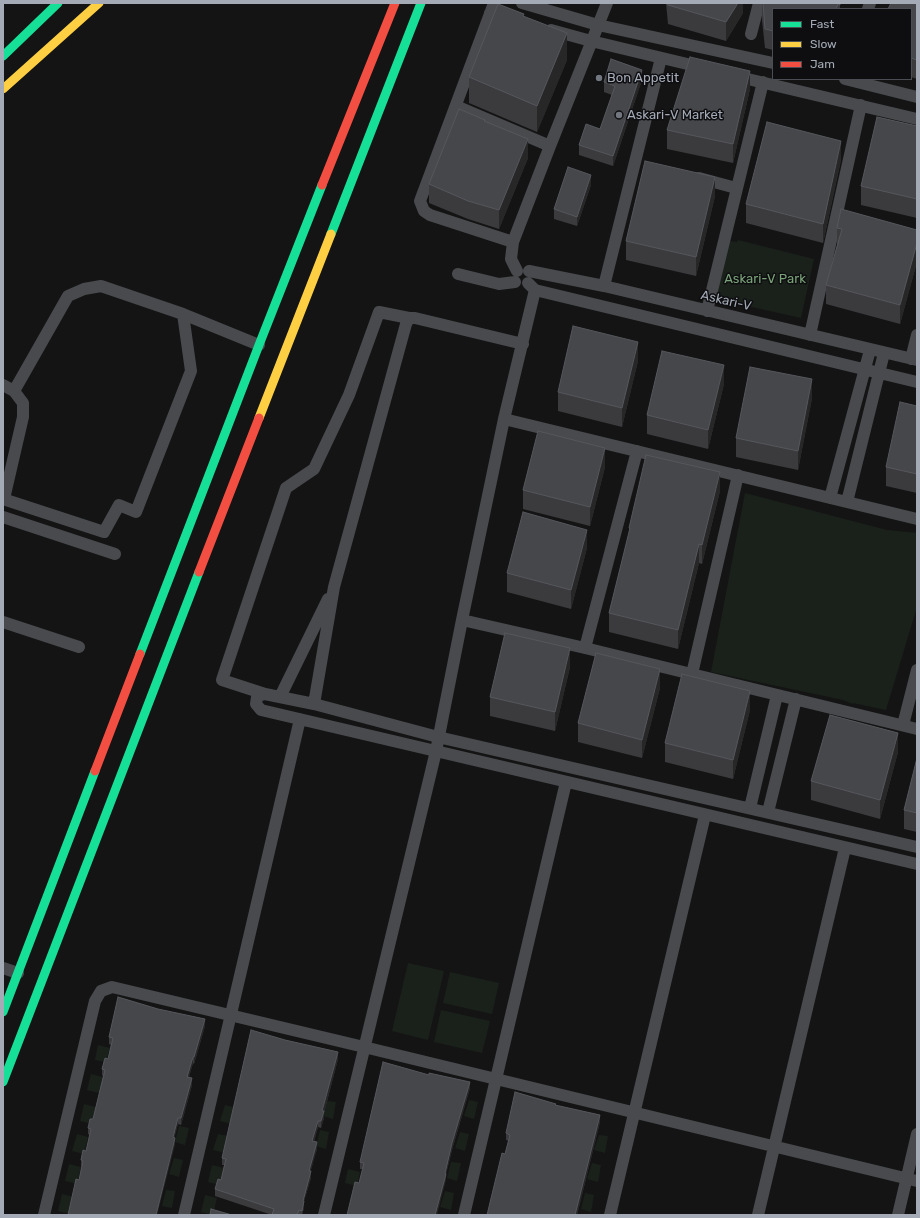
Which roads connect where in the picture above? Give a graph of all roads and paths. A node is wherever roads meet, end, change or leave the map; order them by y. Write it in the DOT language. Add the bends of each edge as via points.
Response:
graph roads {
  1 [pos="58,3"];
  2 [pos="99,3"];
  3 [pos="395,3"];
  4 [pos="421,3"];
  5 [pos="522,3"];
  6 [pos="607,3"];
  7 [pos="759,3"];
  8 [pos="492,8"];
  9 [pos="519,21"];
  10 [pos="598,25"];
  11 [pos="541,27"];
  12 [pos="751,34"];
  13 [pos="591,41"];
  14 [pos="3,56"];
  15 [pos="661,58"];
  16 [pos="772,63"];
  17 [pos="853,80"];
  18 [pos="762,82"];
  19 [pos="3,89"];
  20 [pos="917,97"];
  21 [pos="861,105"];
  22 [pos="456,106"];
  23 [pos="917,119"];
  24 [pos="550,146"];
  25 [pos="634,162"];
  26 [pos="649,165"];
  27 [pos="685,175"];
  28 [pos="736,188"];
  29 [pos="837,212"];
  30 [pos="852,216"];
  31 [pos="513,242"];
  32 [pos="458,274"];
  33 [pos="520,274"];
  34 [pos="604,286"];
  35 [pos="531,287"];
  36 [pos="707,311"];
  37 [pos="182,314"];
  38 [pos="409,318"];
  39 [pos="810,335"];
  40 [pos="917,335"];
  41 [pos="523,344"];
  42 [pos="259,345"];
  43 [pos="870,350"];
  44 [pos="884,353"];
  45 [pos="914,360"];
  46 [pos="866,370"];
  47 [pos="880,373"];
  48 [pos="917,382"];
  49 [pos="3,386"];
  50 [pos="14,390"];
  51 [pos="504,419"];
  52 [pos="637,451"];
  53 [pos="738,475"];
  54 [pos="830,498"];
  55 [pos="3,499"];
  56 [pos="847,502"];
  57 [pos="3,517"];
  58 [pos="917,519"];
  59 [pos="115,554"];
  60 [pos="334,587"];
  61 [pos="462,620"];
  62 [pos="3,622"];
  63 [pos="79,647"];
  64 [pos="585,648"];
  65 [pos="917,670"];
  66 [pos="692,674"];
  67 [pos="265,694"];
  68 [pos="777,694"];
  69 [pos="280,697"];
  70 [pos="796,699"];
  71 [pos="314,704"];
  72 [pos="300,719"];
  73 [pos="903,725"];
  74 [pos="917,729"];
  75 [pos="438,737"];
  76 [pos="436,751"];
  77 [pos="566,782"];
  78 [pos="759,810"];
  79 [pos="705,815"];
  80 [pos="756,827"];
  81 [pos="917,847"];
  82 [pos="845,848"];
  83 [pos="917,864"];
  84 [pos="3,968"];
  85 [pos="18,973"];
  86 [pos="3,1012"];
  87 [pos="230,1015"];
  88 [pos="364,1047"];
  89 [pos="497,1080"];
  90 [pos="3,1082"];
  91 [pos="635,1113"];
  92 [pos="917,1134"];
  93 [pos="774,1147"];
  94 [pos="912,1179"];
  95 [pos="44,1215"];
  96 [pos="184,1215"];
  97 [pos="324,1215"];
  98 [pos="464,1215"];
  99 [pos="610,1215"];
  100 [pos="758,1215"];
  101 [pos="898,1215"];
  1 -- 14 [label="main road"];
  2 -- 19 [label="main road"];
  3 -- 42 [label="main road"];
  4 -- 90 [label="main road" via="230,490"];
  5 -- 10 [label="street"];
  6 -- 10 [label="street"];
  7 -- 12 [label="street"];
  8 -- 9 [label="street"];
  8 -- 22 [label="street"];
  10 -- 13 [label="street"];
  10 -- 16 [label="street"];
  11 -- 13 [label="street"];
  13 -- 15 [label="street"];
  13 -- 24 [label="street"];
  15 -- 18 [label="street"];
  15 -- 25 [label="street"];
  17 -- 20 [label="street"];
  18 -- 21 [label="street"];
  18 -- 28 [label="street"];
  21 -- 23 [label="street"];
  21 -- 29 [label="street"];
  22 -- 24 [label="street"];
  22 -- 31 [label="street" via="420,201 424,211"];
  24 -- 31 [label="street"];
  25 -- 26 [label="street"];
  25 -- 34 [label="street"];
  27 -- 28 [label="street"];
  28 -- 36 [label="street"];
  29 -- 30 [label="street"];
  29 -- 39 [label="street"];
  31 -- 33 [label="street" via="511,259"];
  32 -- 33 [label="street, Askari-V" via="499,284"];
  33 -- 34 [label="street, Askari-V"];
  33 -- 35 [label="street" via="531,277"];
  34 -- 36 [label="street, Askari-V"];
  35 -- 41 [label="street"];
  35 -- 46 [label="street"];
  36 -- 39 [label="street, Askari-V"];
  37 -- 42 [label="street"];
  37 -- 50 [label="street" via="101,286 84,289 68,296"];
  37 -- 55 [label="street" via="191,371 136,512 118,505 104,532"];
  38 -- 41 [label="street"];
  38 -- 60 [label="street"];
  38 -- 67 [label="street" via="379,312 349,395 314,469 286,488 222,680"];
  39 -- 43 [label="street, Askari-V"];
  40 -- 45 [label="street"];
  41 -- 51 [label="street"];
  42 -- 85 [label="main road"];
  43 -- 44 [label="street, Askari-V"];
  43 -- 46 [label="street"];
  44 -- 45 [label="street, Askari-V"];
  44 -- 47 [label="street"];
  46 -- 47 [label="street"];
  46 -- 54 [label="street"];
  47 -- 48 [label="street"];
  47 -- 56 [label="street"];
  49 -- 50 [label="street"];
  50 -- 55 [label="street" via="23,403 23,417"];
  51 -- 52 [label="street"];
  51 -- 61 [label="street"];
  52 -- 53 [label="street"];
  52 -- 64 [label="street"];
  53 -- 54 [label="street"];
  53 -- 66 [label="street"];
  54 -- 56 [label="street"];
  56 -- 58 [label="street"];
  57 -- 59 [label="street"];
  60 -- 69 [label="street"];
  60 -- 71 [label="street"];
  61 -- 64 [label="street"];
  61 -- 75 [label="street"];
  62 -- 63 [label="street"];
  64 -- 66 [label="street"];
  65 -- 73 [label="street"];
  66 -- 68 [label="street"];
  67 -- 69 [label="street"];
  67 -- 72 [label="street" via="257,697 257,708"];
  68 -- 70 [label="street"];
  68 -- 78 [label="street"];
  69 -- 71 [label="street"];
  70 -- 73 [label="street"];
  70 -- 78 [label="street"];
  71 -- 75 [label="street"];
  72 -- 76 [label="street"];
  72 -- 87 [label="street"];
  73 -- 74 [label="street"];
  75 -- 76 [label="street"];
  75 -- 78 [label="street"];
  76 -- 77 [label="street"];
  76 -- 88 [label="street"];
  77 -- 79 [label="street"];
  77 -- 89 [label="street"];
  78 -- 80 [label="street"];
  78 -- 81 [label="street"];
  79 -- 80 [label="street"];
  79 -- 91 [label="street"];
  80 -- 82 [label="street"];
  82 -- 83 [label="street"];
  82 -- 93 [label="street"];
  84 -- 85 [label="street"];
  85 -- 86 [label="main road"];
  87 -- 88 [label="street"];
  87 -- 95 [label="street" via="112,987 102,991 95,1001"];
  87 -- 96 [label="street"];
  88 -- 89 [label="street"];
  88 -- 97 [label="street"];
  89 -- 91 [label="street"];
  89 -- 98 [label="street"];
  91 -- 93 [label="street"];
  91 -- 99 [label="street"];
  92 -- 94 [label="street"];
  93 -- 94 [label="street"];
  93 -- 100 [label="street"];
  94 -- 101 [label="street"];
}
